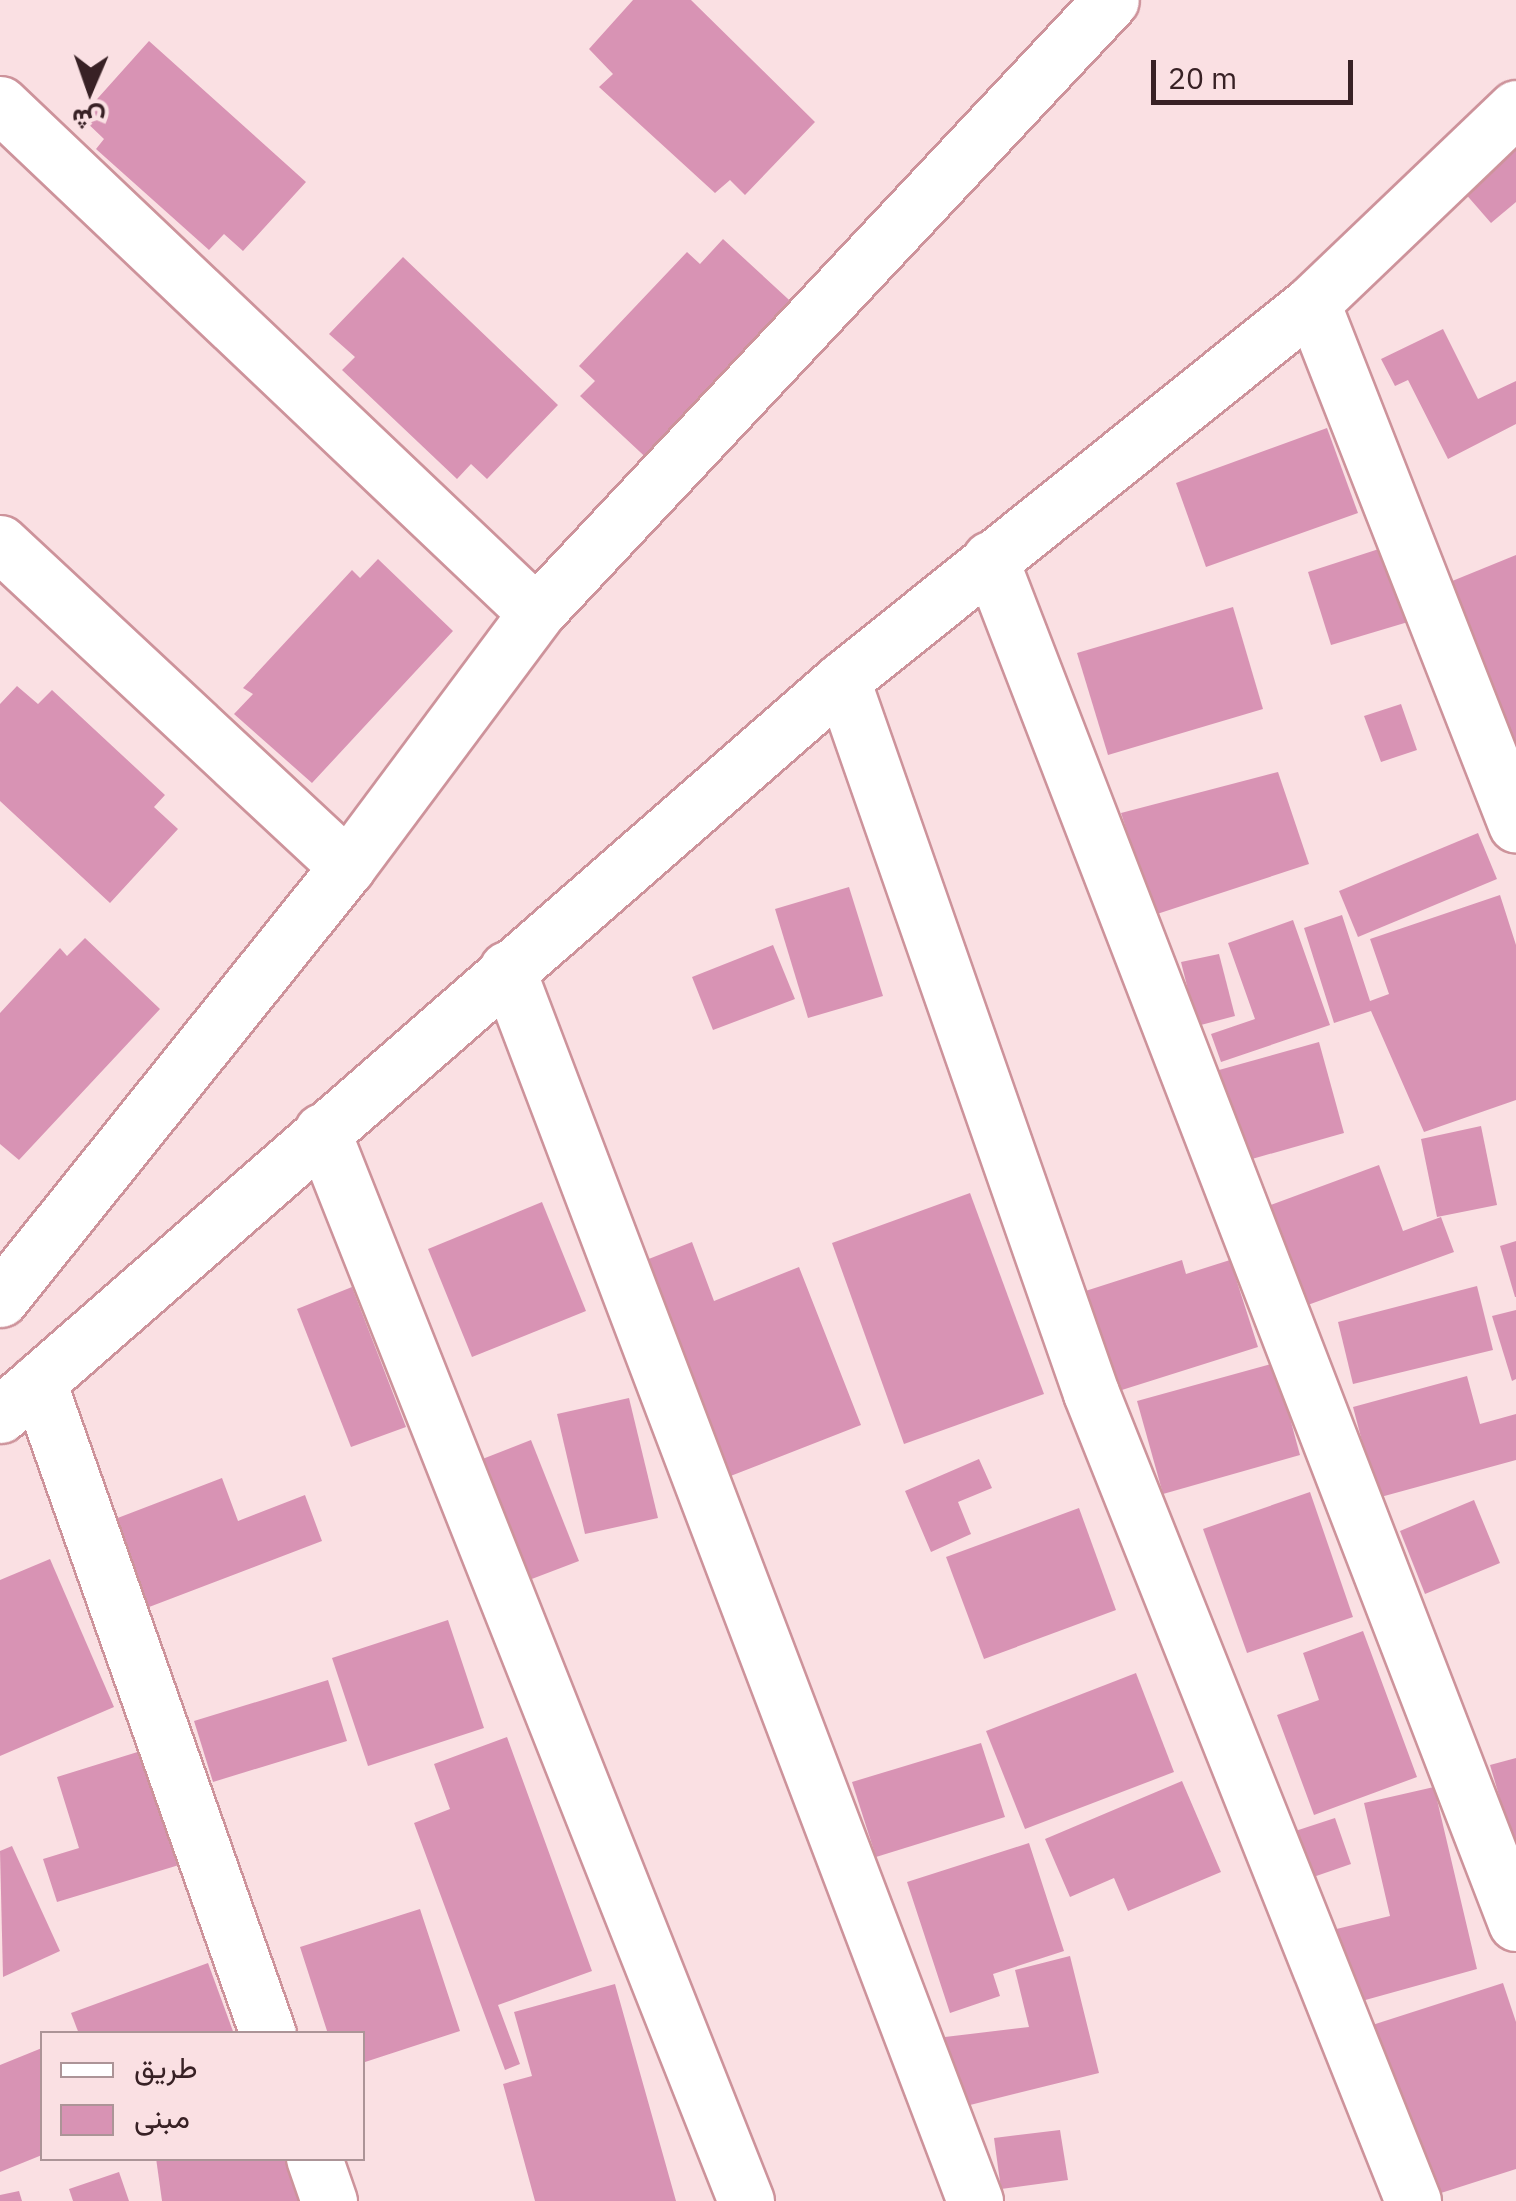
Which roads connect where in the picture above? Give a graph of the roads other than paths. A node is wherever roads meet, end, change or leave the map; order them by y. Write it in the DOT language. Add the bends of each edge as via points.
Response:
graph roads {
  1 [pos="1111,0"];
  2 [pos="0,104"];
  3 [pos="1516,108"];
  4 [pos="1312,303"];
  5 [pos="0,543"];
  6 [pos="990,559"];
  7 [pos="536,613"];
  8 [pos="842,680"];
  9 [pos="1516,824"];
  10 [pos="347,867"];
  11 [pos="507,969"];
  12 [pos="322,1131"];
  13 [pos="0,1299"];
  14 [pos="19,1398"];
  15 [pos="1516,1922"];
  16 [pos="267,2031"];
  17 [pos="315,2161"];
  18 [pos="329,2201"];
  19 [pos="746,2201"];
  20 [pos="974,2201"];
  21 [pos="1413,2201"];
  1 -- 7 [label="street"];
  2 -- 7 [label="street"];
  3 -- 4 [label="street"];
  4 -- 6 [label="street"];
  4 -- 9 [label="street"];
  5 -- 10 [label="street"];
  6 -- 8 [label="street"];
  6 -- 15 [label="street"];
  7 -- 10 [label="street"];
  8 -- 11 [label="street"];
  8 -- 21 [label="street" via="1091,1393"];
  10 -- 13 [label="street"];
  11 -- 12 [label="street"];
  11 -- 20 [label="street"];
  12 -- 14 [label="street"];
  12 -- 19 [label="street"];
  14 -- 16 [label="street"];
  17 -- 18 [label="street"];
}
